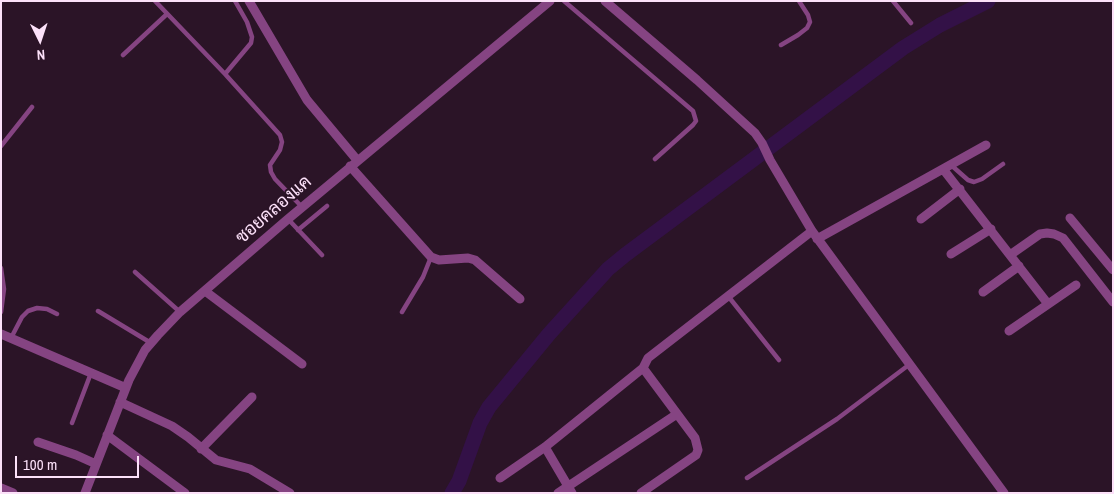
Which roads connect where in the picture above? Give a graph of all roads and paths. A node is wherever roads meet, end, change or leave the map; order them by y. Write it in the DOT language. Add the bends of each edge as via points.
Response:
graph roads {
  1 [pos="155,1"];
  2 [pos="235,1"];
  3 [pos="249,1"];
  4 [pos="550,1"];
  5 [pos="564,1"];
  6 [pos="605,1"];
  7 [pos="799,1"];
  8 [pos="893,1"];
  9 [pos="167,14"];
  10 [pos="911,23"];
  11 [pos="781,45"];
  12 [pos="123,55"];
  13 [pos="225,74"];
  14 [pos="32,107"];
  15 [pos="986,145"];
  16 [pos="1,146"];
  17 [pos="655,159"];
  18 [pos="354,163"];
  19 [pos="1003,164"];
  20 [pos="947,167"];
  21 [pos="960,190"];
  22 [pos="327,206"];
  23 [pos="302,207"];
  24 [pos="1070,218"];
  25 [pos="288,219"];
  26 [pos="921,220"];
  27 [pos="991,229"];
  28 [pos="298,230"];
  29 [pos="812,231"];
  30 [pos="817,239"];
  31 [pos="951,254"];
  32 [pos="322,255"];
  33 [pos="1010,255"];
  34 [pos="432,256"];
  35 [pos="1019,266"];
  36 [pos="1,268"];
  37 [pos="1113,270"];
  38 [pos="135,272"];
  39 [pos="1076,284"];
  40 [pos="205,291"];
  41 [pos="983,292"];
  42 [pos="728,296"];
  43 [pos="520,299"];
  44 [pos="1113,302"];
  45 [pos="1048,304"];
  46 [pos="98,311"];
  47 [pos="1,312"];
  48 [pos="180,312"];
  49 [pos="402,312"];
  50 [pos="56,314"];
  51 [pos="1009,330"];
  52 [pos="1,334"];
  53 [pos="11,338"];
  54 [pos="152,343"];
  55 [pos="779,360"];
  56 [pos="302,364"];
  57 [pos="910,364"];
  58 [pos="643,368"];
  59 [pos="91,372"];
  60 [pos="126,388"];
  61 [pos="252,398"];
  62 [pos="120,402"];
  63 [pos="677,414"];
  64 [pos="72,423"];
  65 [pos="107,436"];
  66 [pos="38,442"];
  67 [pos="545,447"];
  68 [pos="201,449"];
  69 [pos="96,464"];
  70 [pos="500,478"];
  71 [pos="747,478"];
  72 [pos="570,489"];
  73 [pos="89,491"];
  74 [pos="185,493"];
  75 [pos="290,493"];
  76 [pos="558,493"];
  77 [pos="641,493"];
  78 [pos="1004,493"];
  1 -- 9 [label="lane"];
  2 -- 13 [label="lane" via="252,37 251,43"];
  3 -- 18 [label="street" via="307,100"];
  4 -- 18 [label="street, ซอยคลองแค"];
  5 -- 17 [label="lane" via="693,111 696,121 693,125"];
  6 -- 29 [label="street" via="755,132"];
  7 -- 11 [label="lane" via="810,22 798,35"];
  8 -- 10 [label="lane"];
  9 -- 12 [label="lane"];
  9 -- 13 [label="lane"];
  13 -- 23 [label="lane" via="280,135 282,142 270,166 271,172"];
  14 -- 16 [label="lane"];
  15 -- 20 [label="street"];
  18 -- 23 [label="street, ซอยคลองแค"];
  18 -- 34 [label="street"];
  19 -- 20 [label="lane" via="974,182"];
  20 -- 21 [label="street"];
  20 -- 30 [label="street"];
  21 -- 26 [label="street"];
  21 -- 27 [label="street"];
  22 -- 28 [label="lane"];
  23 -- 25 [label="street, ซอยคลองแค"];
  24 -- 37 [label="street"];
  25 -- 28 [label="lane"];
  25 -- 40 [label="street, ซอยคลองแค"];
  27 -- 31 [label="street"];
  27 -- 33 [label="street"];
  28 -- 32 [label="lane"];
  29 -- 30 [label="street"];
  29 -- 42 [label="street"];
  30 -- 57 [label="street"];
  33 -- 35 [label="street"];
  33 -- 44 [label="street" via="1040,234 1063,238"];
  34 -- 43 [label="street" via="439,260 475,260"];
  34 -- 49 [label="lane"];
  35 -- 41 [label="street"];
  35 -- 45 [label="street"];
  36 -- 47 [label="lane" via="4,289"];
  38 -- 48 [label="lane"];
  39 -- 45 [label="street"];
  40 -- 48 [label="street, ซอยคลองแค"];
  40 -- 56 [label="street"];
  42 -- 55 [label="lane"];
  42 -- 58 [label="street" via="652,355"];
  45 -- 51 [label="street"];
  46 -- 54 [label="lane"];
  48 -- 54 [label="street, ซอยคลองแค"];
  50 -- 53 [label="lane" via="47,309 28,311"];
  52 -- 53 [label="street"];
  53 -- 59 [label="street"];
  54 -- 60 [label="street, ซอยคลองแค" via="145,350"];
  57 -- 71 [label="lane" via="837,419"];
  57 -- 78 [label="street"];
  58 -- 63 [label="street"];
  58 -- 67 [label="street"];
  59 -- 60 [label="street"];
  59 -- 64 [label="lane"];
  60 -- 62 [label="street, ซอยคลองแค"];
  61 -- 68 [label="street"];
  62 -- 65 [label="street, ซอยคลองแค"];
  62 -- 68 [label="street" via="172,426"];
  63 -- 72 [label="street"];
  63 -- 77 [label="street" via="695,438 696,455"];
  65 -- 69 [label="street, ซอยคลองแค"];
  65 -- 74 [label="street"];
  66 -- 69 [label="street"];
  67 -- 70 [label="street"];
  67 -- 72 [label="street"];
  68 -- 75 [label="street" via="216,460 250,469"];
  69 -- 73 [label="street, ซอยคลองแค"];
  72 -- 76 [label="street"];
}
